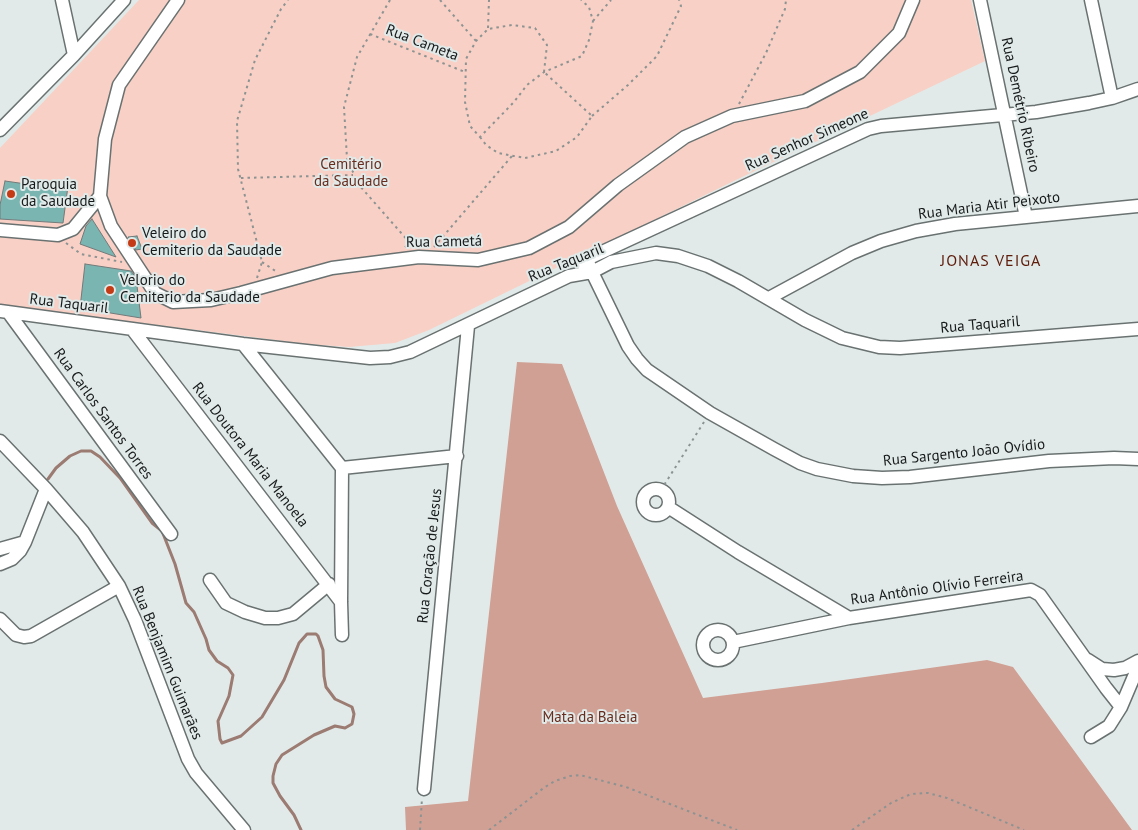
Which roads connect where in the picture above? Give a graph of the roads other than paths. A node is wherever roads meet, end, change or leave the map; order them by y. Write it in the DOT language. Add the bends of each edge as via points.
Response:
graph roads {
  1 [pos="62,0"];
  2 [pos="124,0"];
  3 [pos="178,0"];
  4 [pos="913,0"];
  5 [pos="980,0"];
  6 [pos="1091,0"];
  7 [pos="74,55"];
  8 [pos="1138,89"];
  9 [pos="1112,98"];
  10 [pos="1006,115"];
  11 [pos="0,130"];
  12 [pos="100,196"];
  13 [pos="1138,206"];
  14 [pos="1026,217"];
  15 [pos="0,230"];
  16 [pos="587,259"];
  17 [pos="592,272"];
  18 [pos="570,276"];
  19 [pos="769,298"];
  20 [pos="4,312"];
  21 [pos="468,326"];
  22 [pos="132,328"];
  23 [pos="1138,328"];
  24 [pos="243,344"];
  25 [pos="0,441"];
  26 [pos="456,456"];
  27 [pos="1138,459"];
  28 [pos="342,468"];
  29 [pos="46,489"];
  30 [pos="668,507"];
  31 [pos="171,534"];
  32 [pos="25,542"];
  33 [pos="0,549"];
  34 [pos="0,564"];
  35 [pos="210,580"];
  36 [pos="328,584"];
  37 [pos="119,586"];
  38 [pos="341,602"];
  39 [pos="849,618"];
  40 [pos="0,620"];
  41 [pos="342,635"];
  42 [pos="733,642"];
  43 [pos="1084,657"];
  44 [pos="1138,661"];
  45 [pos="1138,667"];
  46 [pos="1121,707"];
  47 [pos="1091,737"];
  48 [pos="424,789"];
  49 [pos="244,830"];
  1 -- 7 [label="street"];
  2 -- 7 [label="street"];
  3 -- 12 [label="street, Rua Cametá" via="119,85 105,139"];
  4 -- 12 [label="street, Rua Cametá" via="899,33 860,72 805,101 732,116 685,137 618,185 569,227 529,248 478,260 419,257 332,268 211,300 173,302 155,293 111,226"];
  5 -- 10 [label="street, Rua Demétrio Ribeiro"];
  6 -- 9 [label="street"];
  7 -- 11 [label="street"];
  8 -- 9 [label="street, Rua Senhor Simeone"];
  9 -- 10 [label="street, Rua Senhor Simeone"];
  10 -- 14 [label="street, Rua Demétrio Ribeiro"];
  10 -- 16 [label="street, Rua Senhor Simeone" via="868,129"];
  12 -- 15 [label="street" via="74,229 58,235"];
  13 -- 14 [label="street, Rua Maria Atir Peixoto"];
  14 -- 19 [label="street, Rua Maria Atir Peixoto" via="927,228 881,241"];
  16 -- 17 [label="street, Rua Sargento João Ovídio"];
  16 -- 18 [label="street, Rua Senhor Simeone"];
  17 -- 18 [label="street, Rua Taquaril"];
  17 -- 19 [label="street, Rua Taquaril" via="611,262 656,253 678,256 708,266"];
  17 -- 27 [label="street, Rua Sargento João Ovídio" via="636,359 660,380 710,413 800,463 830,472 882,478 1049,461"];
  18 -- 21 [label="street, Rua Taquaril"];
  19 -- 23 [label="street, Rua Taquaril" via="842,338 879,347 900,348"];
  20 -- 22 [label="street, Rua Taquaril"];
  20 -- 31 [label="street, Rua Carlos Santos Torres"];
  21 -- 24 [label="street, Rua Taquaril" via="410,352 390,357 370,358"];
  21 -- 26 [label="street, Rua Coração de Jesus"];
  22 -- 24 [label="street, Rua Taquaril"];
  22 -- 36 [label="street, Rua Doutora Maria Manoela"];
  24 -- 28 [label="street"];
  25 -- 29 [label="street, Rua Benjamim Guimarães"];
  26 -- 28 [label="street"];
  26 -- 48 [label="street, Rua Coração de Jesus"];
  28 -- 38 [label="street"];
  29 -- 32 [label="street"];
  29 -- 37 [label="street, Rua Benjamim Guimarães" via="83,532"];
  30 -- 30 [label="street" via="661,514 651,514 643,505 644,496 648,491 661,490 668,498"];
  30 -- 39 [label="street"];
  32 -- 33 [label="street"];
  32 -- 34 [label="street" via="12,560"];
  35 -- 36 [label="street" via="226,603 265,618 293,614"];
  36 -- 38 [label="street, Rua Doutora Maria Manoela"];
  37 -- 40 [label="street" via="31,636 16,635"];
  37 -- 49 [label="street, Rua Benjamim Guimarães" via="188,759"];
  38 -- 41 [label="street"];
  39 -- 42 [label="street, Rua Antônio Olívio Ferreira"];
  39 -- 43 [label="street, Rua Antônio Olívio Ferreira" via="1031,590 1040,595"];
  43 -- 44 [label="street" via="1102,669 1114,670"];
  43 -- 46 [label="street, Rua Antônio Olívio Ferreira"];
  45 -- 46 [label="street"];
  46 -- 47 [label="street" via="1109,726"];
}
